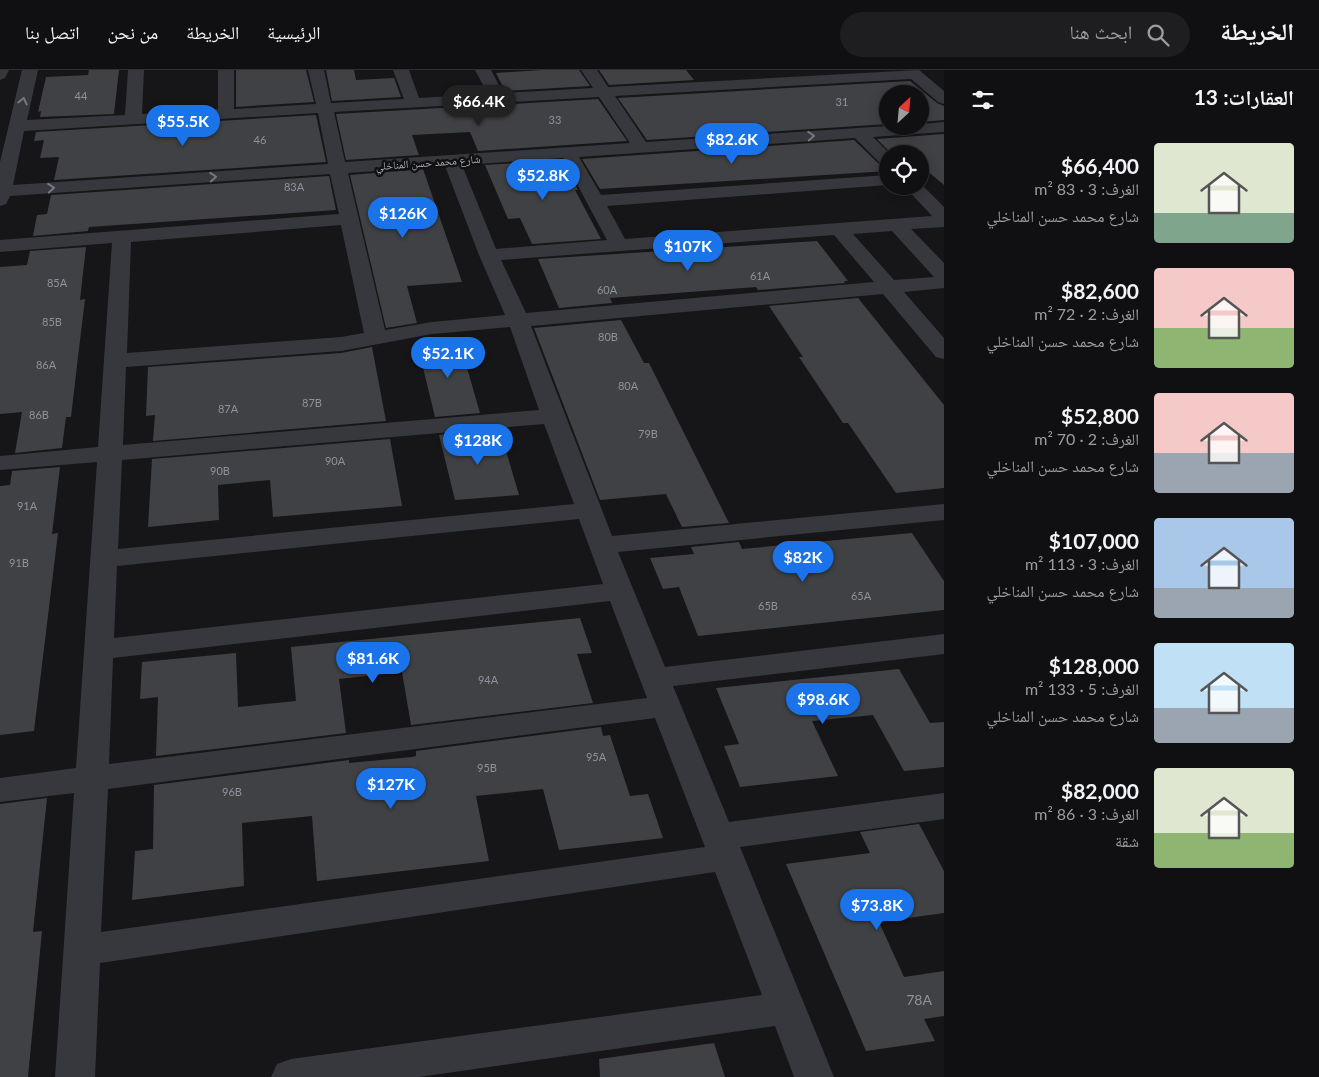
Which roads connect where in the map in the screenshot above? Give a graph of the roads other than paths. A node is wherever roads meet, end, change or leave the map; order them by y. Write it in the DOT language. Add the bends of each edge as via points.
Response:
graph roads {
  1 [pos="1,70"];
  2 [pos="30,70"];
  3 [pos="136,70"];
  4 [pos="226,70"];
  5 [pos="316,70"];
  6 [pos="401,70"];
  7 [pos="483,70"];
  8 [pos="589,70"];
  9 [pos="698,70"];
  10 [pos="912,72"];
  11 [pos="0,75"];
  12 [pos="808,75"];
  13 [pos="710,85"];
  14 [pos="603,91"];
  15 [pos="498,98"];
  16 [pos="413,103"];
  17 [pos="941,107"];
  18 [pos="324,108"];
  19 [pos="226,114"];
  20 [pos="133,120"];
  21 [pos="17,126"];
  22 [pos="944,127"];
  23 [pos="650,130"];
  24 [pos="630,131"];
  25 [pos="859,132"];
  26 [pos="610,133"];
  27 [pos="640,148"];
  28 [pos="354,150"];
  29 [pos="314,152"];
  30 [pos="568,152"];
  31 [pos="879,152"];
  32 [pos="336,160"];
  33 [pos="452,160"];
  34 [pos="26,172"];
  35 [pos="6,173"];
  36 [pos="879,181"];
  37 [pos="1,195"];
  38 [pos="921,195"];
  39 [pos="594,201"];
  40 [pos="349,219"];
  41 [pos="944,220"];
  42 [pos="896,224"];
  43 [pos="839,229"];
  44 [pos="122,237"];
  45 [pos="620,245"];
  46 [pos="0,246"];
  47 [pos="489,255"];
  48 [pos="944,275"];
  49 [pos="944,282"];
  50 [pos="889,287"];
  51 [pos="518,320"];
  52 [pos="376,338"];
  53 [pos="944,352"];
  54 [pos="115,361"];
  55 [pos="553,416"];
  56 [pos="110,453"];
  57 [pos="0,462"];
  58 [pos="590,510"];
  59 [pos="944,512"];
  60 [pos="604,545"];
  61 [pos="104,559"];
  62 [pos="620,591"];
  63 [pos="944,644"];
  64 [pos="99,650"];
  65 [pos="662,692"];
  66 [pos="91,778"];
  67 [pos="0,790"];
  68 [pos="944,806"];
  69 [pos="723,847"];
  70 [pos="82,950"];
  71 [pos="787,1008"];
  72 [pos="75,1077"];
  73 [pos="291,1077"];
  74 [pos="814,1077"];
  1 -- 11 [label="street"];
  21 -- 2 [label="street, one-way"];
  3 -- 20 [label="street"];
  4 -- 19 [label="street"];
  5 -- 18 [label="street"];
  6 -- 16 [label="street"];
  7 -- 15 [label="street"];
  8 -- 14 [label="street"];
  9 -- 13 [label="street"];
  10 -- 12 [label="street"];
  10 -- 17 [label="street"];
  12 -- 13 [label="street"];
  13 -- 14 [label="street"];
  14 -- 15 [label="street"];
  14 -- 24 [label="street"];
  15 -- 16 [label="street"];
  16 -- 18 [label="street"];
  18 -- 19 [label="street"];
  18 -- 32 [label="street"];
  19 -- 20 [label="street"];
  20 -- 21 [label="street"];
  21 -- 35 [label="street"];
  22 -- 25 [label="street, شارع محمد حسن المناخلي"];
  23 -- 24 [label="street"];
  24 -- 26 [label="street"];
  24 -- 27 [label="street"];
  27 -- 25 [label="street, شارع محمد حسن المناخلي, one-way"];
  25 -- 31 [label="street"];
  27 -- 30 [label="street, شارع محمد حسن المناخلي"];
  28 -- 32 [label="street, شارع محمد حسن المناخلي"];
  29 -- 32 [label="street, شارع محمد حسن المناخلي"];
  30 -- 33 [label="street, شارع محمد حسن المناخلي"];
  30 -- 39 [label="street"];
  32 -- 33 [label="street, شارع محمد حسن المناخلي"];
  37 -- 32 [label="street, شارع محمد حسن المناخلي, one-way"];
  32 -- 40 [label="street"];
  33 -- 47 [label="street"];
  34 -- 35 [label="street"];
  35 -- 37 [label="street"];
  36 -- 39 [label="street"];
  38 -- 41 [label="street"];
  39 -- 45 [label="street"];
  40 -- 44 [label="street"];
  40 -- 52 [label="street"];
  41 -- 42 [label="street"];
  42 -- 43 [label="street"];
  42 -- 48 [label="street"];
  43 -- 45 [label="street"];
  43 -- 50 [label="street"];
  44 -- 46 [label="street"];
  44 -- 54 [label="street"];
  45 -- 47 [label="street"];
  47 -- 51 [label="street"];
  49 -- 50 [label="street"];
  50 -- 51 [label="street"];
  50 -- 53 [label="street"];
  51 -- 52 [label="street" via="417,329"];
  51 -- 55 [label="street"];
  52 -- 54 [label="street" via="341,344"];
  54 -- 56 [label="street"];
  55 -- 56 [label="street"];
  55 -- 58 [label="street"];
  56 -- 57 [label="street"];
  56 -- 61 [label="street"];
  58 -- 60 [label="street"];
  58 -- 61 [label="street"];
  59 -- 60 [label="street"];
  60 -- 62 [label="street"];
  61 -- 64 [label="street"];
  62 -- 64 [label="street"];
  62 -- 65 [label="street"];
  63 -- 65 [label="street"];
  64 -- 66 [label="street"];
  65 -- 66 [label="street"];
  65 -- 69 [label="street"];
  66 -- 67 [label="street"];
  66 -- 70 [label="street"];
  68 -- 69 [label="street"];
  69 -- 70 [label="street"];
  69 -- 71 [label="street"];
  70 -- 72 [label="street"];
  71 -- 73 [label="street"];
  71 -- 74 [label="street"];
}
